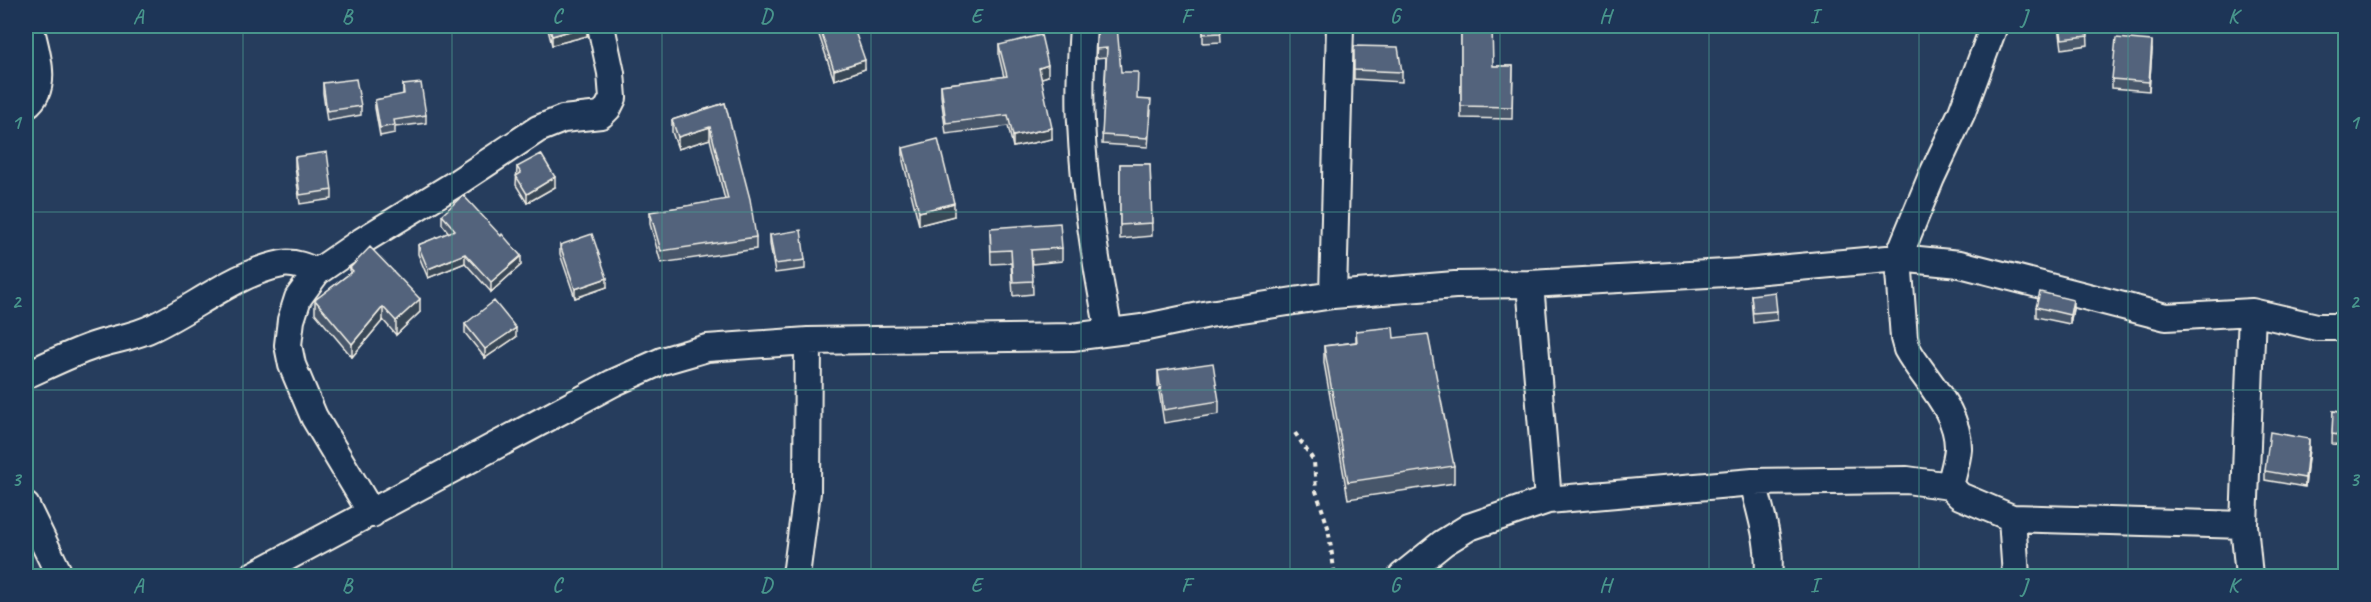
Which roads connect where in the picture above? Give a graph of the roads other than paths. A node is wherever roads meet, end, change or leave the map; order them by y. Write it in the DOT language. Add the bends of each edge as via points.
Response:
graph roads {
  1 [pos="30,26"];
  2 [pos="601,26"];
  3 [pos="1083,26"];
  4 [pos="1340,26"];
  5 [pos="1994,26"];
  6 [pos="26,105"];
  7 [pos="1898,258"];
  8 [pos="317,272"];
  9 [pos="1530,284"];
  10 [pos="1333,295"];
  11 [pos="2252,312"];
  12 [pos="2346,327"];
  13 [pos="1109,332"];
  14 [pos="808,341"];
  15 [pos="26,375"];
  16 [pos="1753,482"];
  17 [pos="1950,486"];
  18 [pos="1548,500"];
  19 [pos="26,506"];
  20 [pos="372,514"];
  21 [pos="2012,518"];
  22 [pos="2244,525"];
  23 [pos="60,576"];
  24 [pos="252,576"];
  25 [pos="795,576"];
  26 [pos="1402,576"];
  27 [pos="1768,576"];
  28 [pos="2016,576"];
  29 [pos="2249,576"];
  1 -- 6 [label="street" via="40,72 35,93"];
  2 -- 8 [label="street" via="613,99 601,115 564,119 538,129"];
  3 -- 13 [label="street" via="1080,120"];
  4 -- 10 [label="street"];
  5 -- 7 [label="street" via="1962,112"];
  7 -- 9 [label="street" via="1743,272"];
  7 -- 11 [label="street" via="1960,264 2166,317"];
  7 -- 17 [label="street" via="1907,349 1955,429 1958,446"];
  8 -- 15 [label="street" via="285,263 268,267 153,328 95,345"];
  8 -- 20 [label="street" via="298,298 291,320 288,345 292,365 314,417"];
  9 -- 10 [label="street" via="1455,285"];
  9 -- 18 [label="street"];
  10 -- 13 [label="street"];
  11 -- 12 [label="street" via="2317,327"];
  11 -- 22 [label="street"];
  13 -- 14 [label="street" via="1072,337"];
  14 -- 20 [label="street" via="707,348 662,361 613,383"];
  14 -- 25 [label="street" via="807,492"];
  16 -- 17 [label="street" via="1907,480"];
  16 -- 18 [label="street"];
  16 -- 27 [label="street"];
  17 -- 21 [label="street" via="1960,496"];
  18 -- 26 [label="street" via="1469,527"];
  19 -- 23 [label="street"];
  20 -- 24 [label="street"];
  21 -- 22 [label="street"];
  21 -- 28 [label="street"];
  22 -- 29 [label="street"];
}
